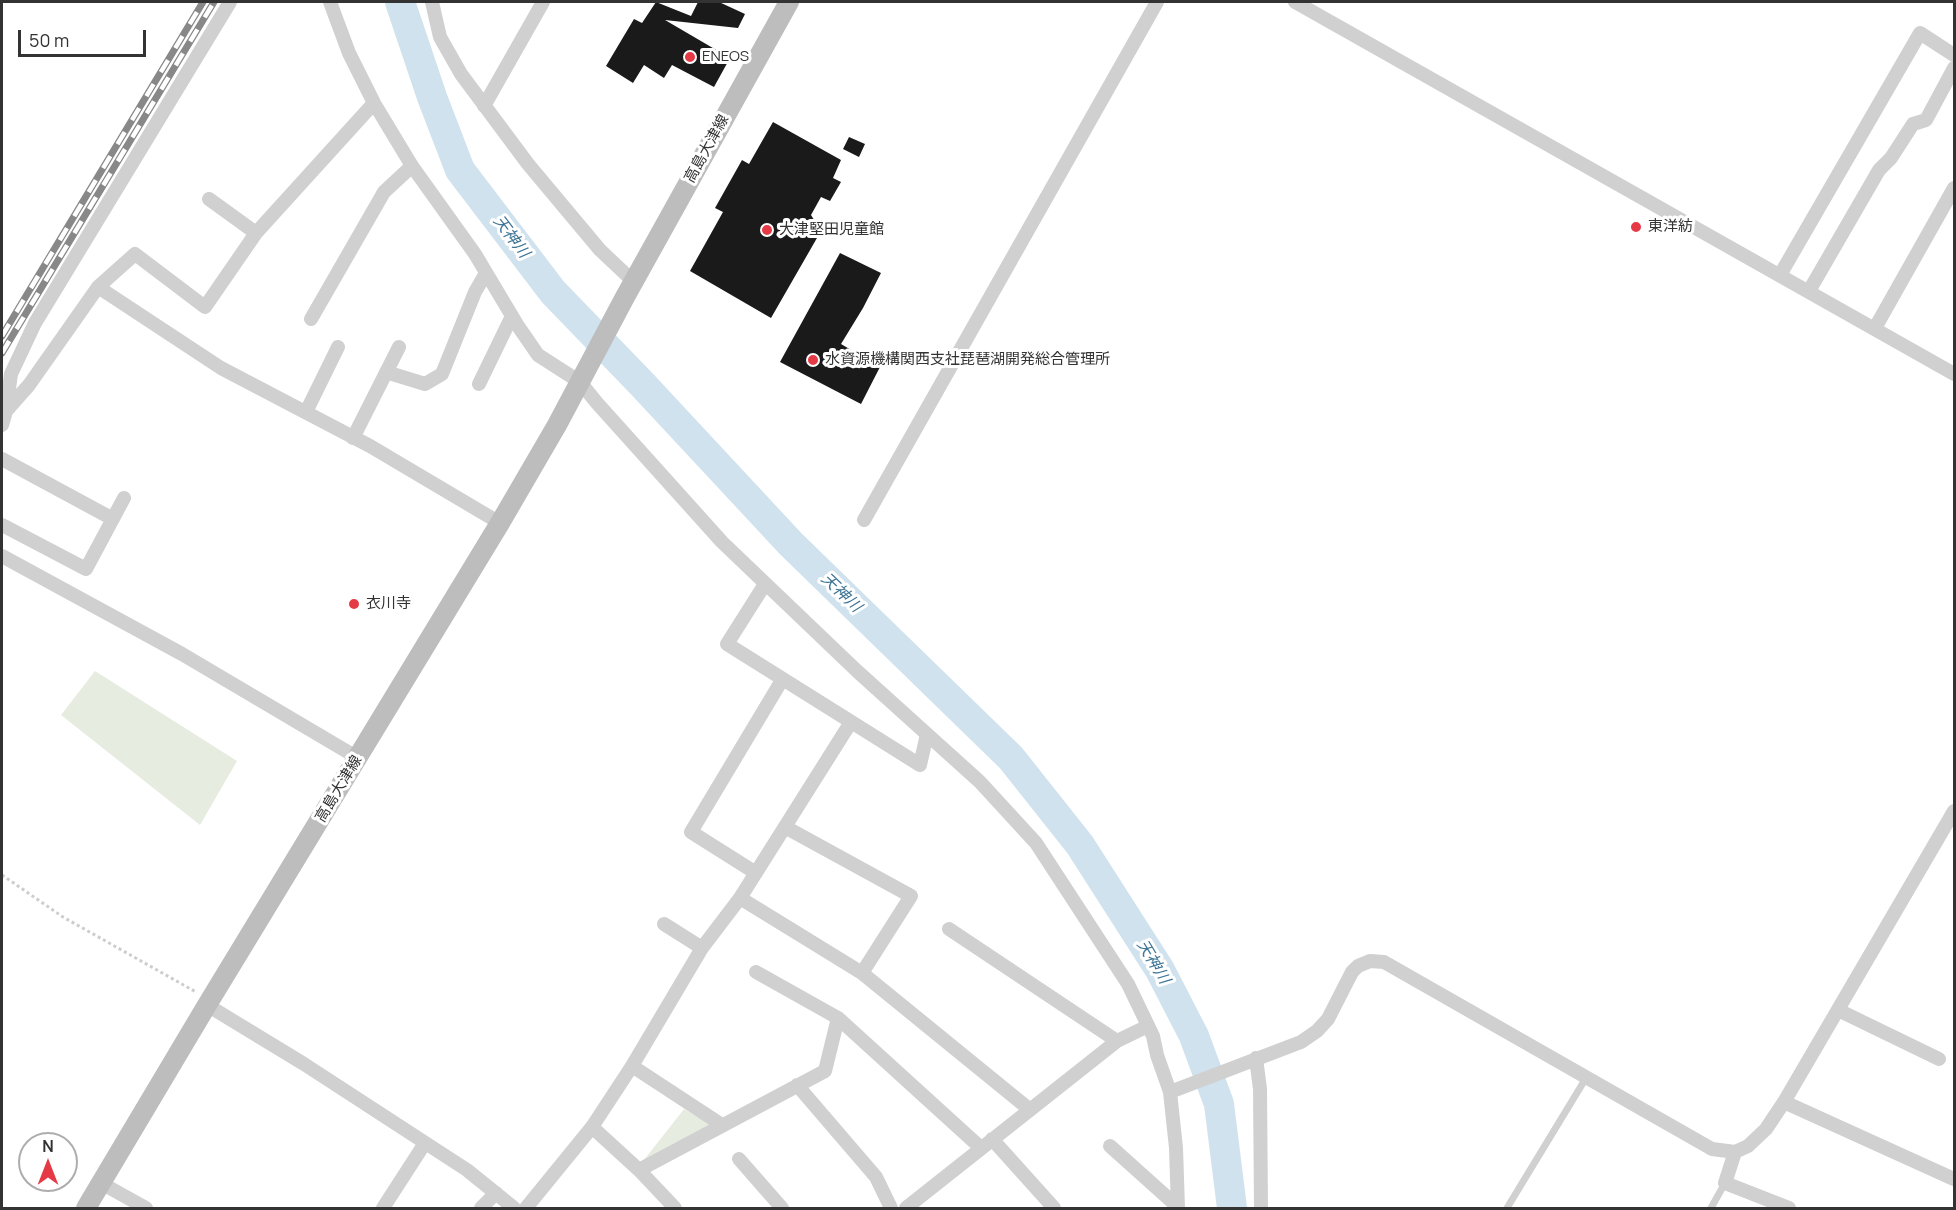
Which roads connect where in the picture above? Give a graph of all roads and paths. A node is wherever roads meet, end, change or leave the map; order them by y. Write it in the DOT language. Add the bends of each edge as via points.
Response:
graph roads {
  1 [pos="230,2"];
  2 [pos="330,2"];
  3 [pos="432,2"];
  4 [pos="543,2"];
  5 [pos="789,2"];
  6 [pos="1157,2"];
  7 [pos="1295,2"];
  8 [pos="1954,55"];
  9 [pos="1954,68"];
  10 [pos="374,103"];
  11 [pos="484,106"];
  12 [pos="412,166"];
  13 [pos="1954,188"];
  14 [pos="209,199"];
  15 [pos="256,234"];
  16 [pos="486,273"];
  17 [pos="1780,275"];
  18 [pos="98,287"];
  19 [pos="630,290"];
  20 [pos="1809,291"];
  21 [pos="512,316"];
  22 [pos="311,319"];
  23 [pos="1875,328"];
  24 [pos="338,347"];
  25 [pos="399,347"];
  26 [pos="386,372"];
  27 [pos="585,374"];
  28 [pos="1954,374"];
  29 [pos="479,384"];
  30 [pos="306,412"];
  31 [pos="3,415"];
  32 [pos="353,438"];
  33 [pos="2,459"];
  34 [pos="124,498"];
  35 [pos="113,519"];
  36 [pos="864,520"];
  37 [pos="500,523"];
  38 [pos="2,525"];
  39 [pos="2,556"];
  40 [pos="765,584"];
  41 [pos="782,680"];
  42 [pos="851,722"];
  43 [pos="927,734"];
  44 [pos="358,758"];
  45 [pos="1954,811"];
  46 [pos="785,827"];
  47 [pos="756,873"];
  48 [pos="2,875"];
  49 [pos="740,898"];
  50 [pos="664,924"];
  51 [pos="949,929"];
  52 [pos="702,948"];
  53 [pos="756,972"];
  54 [pos="862,974"];
  55 [pos="209,1002"];
  56 [pos="1838,1010"];
  57 [pos="838,1018"];
  58 [pos="1148,1026"];
  59 [pos="1117,1041"];
  60 [pos="1256,1059"];
  61 [pos="1939,1059"];
  62 [pos="632,1066"];
  63 [pos="1586,1078"];
  64 [pos="796,1085"];
  65 [pos="1174,1090"];
  66 [pos="1784,1102"];
  67 [pos="1029,1109"];
  68 [pos="722,1125"];
  69 [pos="592,1127"];
  70 [pos="992,1139"];
  71 [pos="425,1143"];
  72 [pos="1110,1146"];
  73 [pos="981,1148"];
  74 [pos="1735,1152"];
  75 [pos="739,1159"];
  76 [pos="639,1170"];
  77 [pos="1954,1179"];
  78 [pos="101,1183"];
  79 [pos="1725,1183"];
  80 [pos="496,1193"];
  81 [pos="1178,1208"];
  82 [pos="86,1209"];
  83 [pos="146,1209"];
  84 [pos="383,1209"];
  85 [pos="482,1209"];
  86 [pos="514,1209"];
  87 [pos="526,1209"];
  88 [pos="675,1209"];
  89 [pos="782,1209"];
  90 [pos="891,1209"];
  91 [pos="906,1209"];
  92 [pos="1054,1209"];
  93 [pos="1261,1209"];
  94 [pos="1508,1209"];
  95 [pos="1711,1209"];
  96 [pos="1789,1209"];
  1 -- 31 [label="street" via="35,323 11,374"];
  2 -- 10 [label="street"];
  3 -- 11 [label="street" via="440,36"];
  4 -- 11 [label="street"];
  5 -- 19 [label="main road, 高島大津線"];
  6 -- 36 [label="street"];
  7 -- 17 [label="street"];
  8 -- 17 [label="street" via="1920,33"];
  9 -- 20 [label="street" via="1926,120 1913,124 1879,170"];
  10 -- 12 [label="street"];
  10 -- 15 [label="street"];
  11 -- 19 [label="street"];
  12 -- 16 [label="street"];
  12 -- 22 [label="street" via="384,192"];
  13 -- 23 [label="street"];
  14 -- 15 [label="street"];
  15 -- 18 [label="street" via="205,308 135,254"];
  16 -- 21 [label="street"];
  16 -- 26 [label="street" via="442,374 425,384"];
  17 -- 20 [label="street"];
  18 -- 30 [label="street" via="221,368"];
  18 -- 31 [label="street"];
  19 -- 27 [label="main road"];
  20 -- 23 [label="street"];
  21 -- 27 [label="street" via="538,355"];
  21 -- 29 [label="street"];
  23 -- 28 [label="street"];
  24 -- 30 [label="street"];
  25 -- 26 [label="street"];
  26 -- 32 [label="street"];
  27 -- 37 [label="main road, 高島大津線"];
  27 -- 40 [label="street" via="597,403"];
  30 -- 32 [label="street"];
  32 -- 37 [label="street"];
  33 -- 35 [label="street"];
  34 -- 35 [label="street"];
  35 -- 38 [label="street" via="86,569"];
  37 -- 44 [label="main road, 高島大津線"];
  39 -- 44 [label="street" via="182,654"];
  40 -- 41 [label="street" via="727,644"];
  40 -- 43 [label="street"];
  41 -- 42 [label="street"];
  41 -- 47 [label="street" via="691,832"];
  42 -- 43 [label="street" via="920,765"];
  42 -- 46 [label="street"];
  43 -- 58 [label="street" via="980,782 1036,843 1128,984"];
  44 -- 55 [label="main road, 高島大津線"];
  45 -- 56 [label="street"];
  46 -- 47 [label="street"];
  46 -- 54 [label="street" via="911,896"];
  47 -- 49 [label="street"];
  48 -- 55 [label="path" via="63,917"];
  49 -- 52 [label="street"];
  49 -- 54 [label="street"];
  50 -- 52 [label="street"];
  51 -- 59 [label="street"];
  52 -- 62 [label="street"];
  53 -- 57 [label="street"];
  54 -- 67 [label="street"];
  55 -- 71 [label="street"];
  55 -- 78 [label="main road, 高島大津線"];
  56 -- 61 [label="street"];
  56 -- 66 [label="street"];
  57 -- 64 [label="street" via="825,1071"];
  57 -- 73 [label="street"];
  58 -- 59 [label="street"];
  58 -- 65 [label="street"];
  59 -- 67 [label="street"];
  60 -- 63 [label="street" via="1317,1031 1328,1019 1352,972 1358,966 1377,961"];
  60 -- 65 [label="street"];
  60 -- 93 [label="street"];
  62 -- 68 [label="street"];
  62 -- 69 [label="street"];
  63 -- 74 [label="street" via="1712,1149"];
  63 -- 94 [label="lane"];
  64 -- 68 [label="street"];
  64 -- 90 [label="street" via="876,1177"];
  65 -- 81 [label="street"];
  66 -- 74 [label="street" via="1766,1129"];
  66 -- 77 [label="street"];
  67 -- 70 [label="street"];
  68 -- 76 [label="street"];
  69 -- 76 [label="street"];
  69 -- 87 [label="street"];
  70 -- 73 [label="street"];
  70 -- 92 [label="street"];
  71 -- 80 [label="street"];
  71 -- 84 [label="street"];
  72 -- 81 [label="street"];
  73 -- 91 [label="street"];
  74 -- 79 [label="street"];
  75 -- 89 [label="street"];
  76 -- 88 [label="street"];
  78 -- 82 [label="main road, 高島大津線"];
  78 -- 83 [label="street"];
  79 -- 95 [label="lane"];
  79 -- 96 [label="street"];
  80 -- 85 [label="street"];
  80 -- 86 [label="street"];
}
